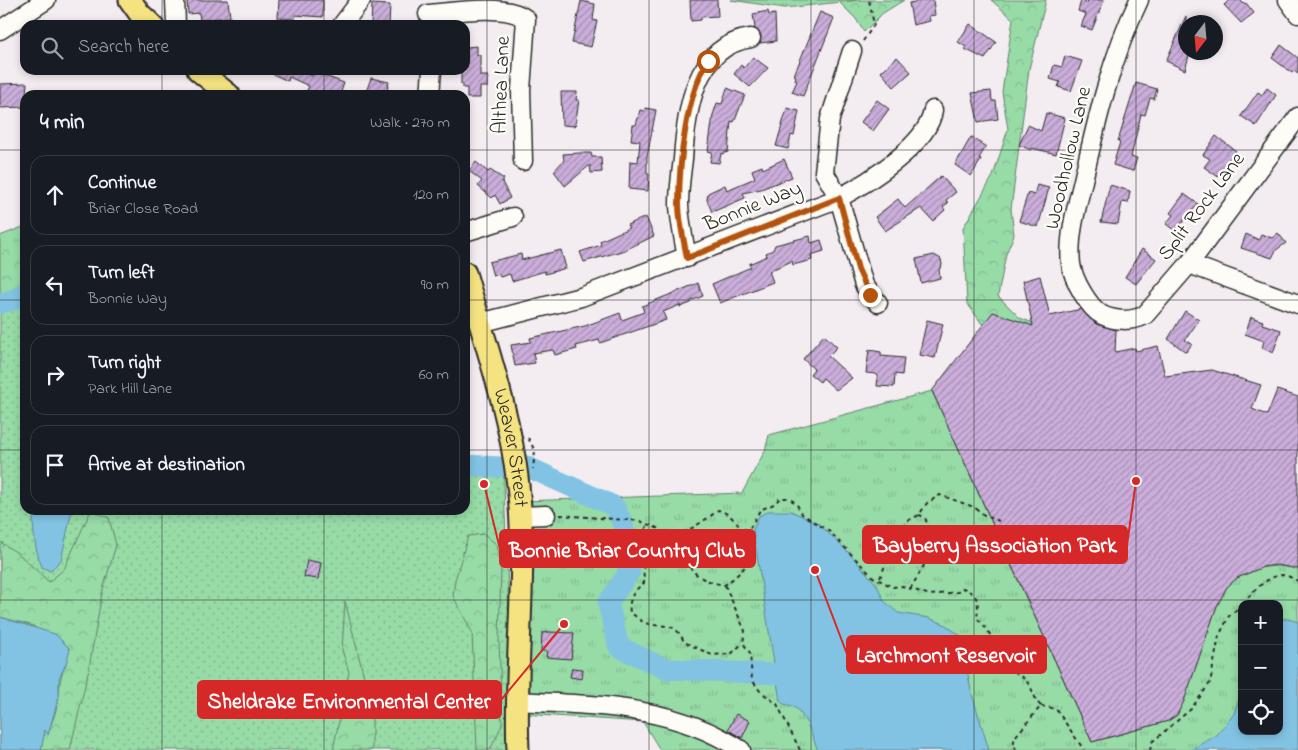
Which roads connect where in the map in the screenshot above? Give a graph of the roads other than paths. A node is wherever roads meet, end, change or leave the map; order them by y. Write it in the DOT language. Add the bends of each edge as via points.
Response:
graph roads {
  1 [pos="46,0"];
  2 [pos="130,0"];
  3 [pos="175,0"];
  4 [pos="362,0"];
  5 [pos="1138,0"];
  6 [pos="1288,0"];
  7 [pos="428,13"];
  8 [pos="1298,14"];
  9 [pos="147,20"];
  10 [pos="176,20"];
  11 [pos="346,20"];
  12 [pos="0,30"];
  13 [pos="751,38"];
  14 [pos="856,48"];
  15 [pos="204,75"];
  16 [pos="432,75"];
  17 [pos="223,90"];
  18 [pos="430,90"];
  19 [pos="933,110"];
  20 [pos="1298,117"];
  21 [pos="523,161"];
  22 [pos="839,198"];
  23 [pos="513,217"];
  24 [pos="470,230"];
  25 [pos="687,258"];
  26 [pos="1189,264"];
  27 [pos="470,289"];
  28 [pos="878,304"];
  29 [pos="1298,304"];
  30 [pos="1136,319"];
  31 [pos="480,323"];
  32 [pos="546,515"];
  33 [pos="520,516"];
  34 [pos="518,701"];
  35 [pos="518,750"];
  36 [pos="741,750"];
  1 -- 12 [label="street"];
  2 -- 9 [label="main road"];
  3 -- 10 [label="street"];
  4 -- 11 [label="street"];
  5 -- 30 [label="street, Woodhollow Lane" via="1122,39 1093,135 1076,209 1071,257 1084,297 1096,312 1111,319"];
  6 -- 8 [label="street"];
  7 -- 21 [label="street, Althea Lane" via="491,10 520,14 526,19 521,90"];
  13 -- 25 [label="street" via="737,40 720,49 708,61 690,105 685,127 679,205"];
  14 -- 22 [label="street, Bonnie Way" via="830,119 824,161 824,172"];
  15 -- 17 [label="main road"];
  16 -- 18 [label="street"];
  19 -- 22 [label="street" via="922,136 866,182"];
  20 -- 26 [label="street, Split Rock Lane"];
  22 -- 25 [label="street, Bonnie Way"];
  22 -- 28 [label="street" via="861,277"];
  23 -- 24 [label="street"];
  25 -- 31 [label="street, Bonnie Way" via="582,297"];
  26 -- 29 [label="street"];
  26 -- 30 [label="street, Split Rock Lane" via="1145,315"];
  27 -- 31 [label="main road, Weaver Street"];
  31 -- 33 [label="main road, Weaver Street" via="510,432"];
  32 -- 33 [label="street"];
  33 -- 34 [label="main road, Weaver Street"];
  34 -- 35 [label="main road, Weaver Street"];
  34 -- 36 [label="street" via="653,712 706,730"];
}
